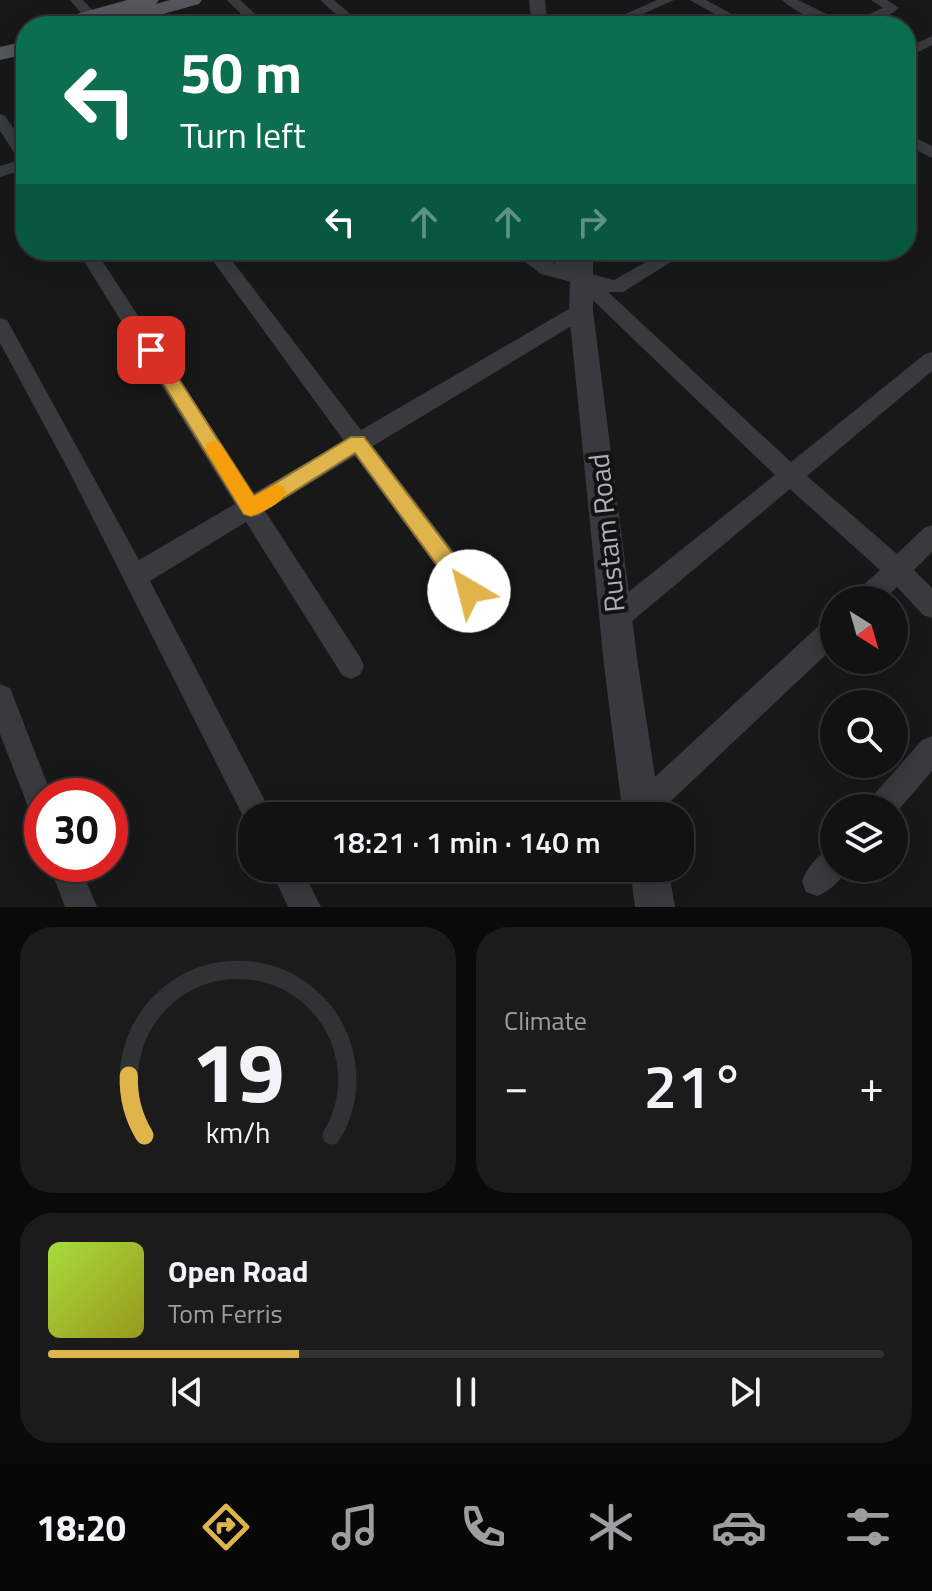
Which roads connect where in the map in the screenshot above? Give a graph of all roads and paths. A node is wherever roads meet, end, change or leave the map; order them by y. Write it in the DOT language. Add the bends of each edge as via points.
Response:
graph roads {
  1 [pos="76,0"];
  2 [pos="149,0"];
  3 [pos="192,0"];
  4 [pos="233,0"];
  5 [pos="326,0"];
  6 [pos="668,0"];
  7 [pos="696,0"];
  8 [pos="788,0"];
  9 [pos="877,0"];
  10 [pos="90,16"];
  11 [pos="108,16"];
  12 [pos="118,16"];
  13 [pos="250,16"];
  14 [pos="345,16"];
  15 [pos="629,16"];
  16 [pos="728,16"];
  17 [pos="821,16"];
  18 [pos="875,16"];
  19 [pos="0,119"];
  20 [pos="16,145"];
  21 [pos="92,260"];
  22 [pos="222,260"];
  23 [pos="534,260"];
  24 [pos="663,260"];
  25 [pos="582,265"];
  26 [pos="581,311"];
  27 [pos="0,325"];
  28 [pos="932,360"];
  29 [pos="358,442"];
  30 [pos="790,475"];
  31 [pos="251,508"];
  32 [pos="932,536"];
  33 [pos="898,570"];
  34 [pos="135,576"];
  35 [pos="881,586"];
  36 [pos="469,591"];
  37 [pos="932,606"];
  38 [pos="616,618"];
  39 [pos="820,642"];
  40 [pos="351,666"];
  41 [pos="0,698"];
  42 [pos="932,750"];
  43 [pos="31,778"];
  44 [pos="893,794"];
  45 [pos="251,802"];
  46 [pos="641,802"];
  47 [pos="653,802"];
  48 [pos="71,882"];
  49 [pos="291,882"];
  50 [pos="651,882"];
  51 [pos="302,906"];
  52 [pos="81,907"];
  53 [pos="655,907"];
  1 -- 10 [label="street"];
  2 -- 11 [label="main road"];
  3 -- 12 [label="main road"];
  4 -- 13 [label="street"];
  5 -- 14 [label="street"];
  6 -- 15 [label="street"];
  7 -- 16 [label="street"];
  8 -- 17 [label="street"];
  9 -- 18 [label="street" via="893,8"];
  19 -- 20 [label="street"];
  21 -- 31 [label="street"];
  22 -- 29 [label="street"];
  23 -- 25 [label="street" via="547,269"];
  24 -- 25 [label="street" via="616,287"];
  25 -- 26 [label="street, Rustam Road"];
  25 -- 30 [label="street"];
  26 -- 29 [label="street"];
  26 -- 38 [label="street, Rustam Road"];
  27 -- 34 [label="street"];
  28 -- 30 [label="street"];
  29 -- 31 [label="street"];
  29 -- 36 [label="street"];
  30 -- 33 [label="street"];
  30 -- 38 [label="street"];
  31 -- 34 [label="street"];
  31 -- 40 [label="street"];
  32 -- 33 [label="street"];
  33 -- 35 [label="street"];
  33 -- 37 [label="street"];
  34 -- 45 [label="street"];
  38 -- 46 [label="street, Rustam Road"];
  39 -- 47 [label="street"];
  41 -- 43 [label="street"];
  42 -- 44 [label="street"];
  48 -- 52 [label="street"];
  49 -- 51 [label="street"];
  50 -- 53 [label="street"];
}
